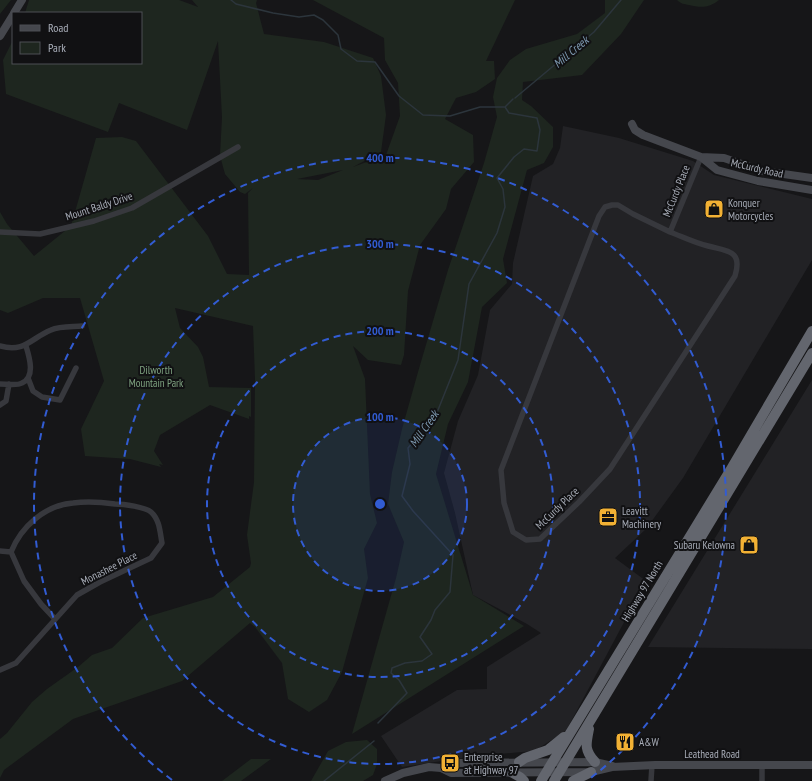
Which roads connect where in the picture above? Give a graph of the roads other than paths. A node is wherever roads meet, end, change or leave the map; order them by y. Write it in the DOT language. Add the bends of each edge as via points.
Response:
graph roads {
  1 [pos="22,0"];
  2 [pos="15,12"];
  3 [pos="12,17"];
  4 [pos="0,36"];
  5 [pos="632,124"];
  6 [pos="238,148"];
  7 [pos="701,157"];
  8 [pos="812,178"];
  9 [pos="812,190"];
  10 [pos="0,232"];
  11 [pos="670,232"];
  12 [pos="82,326"];
  13 [pos="812,331"];
  14 [pos="0,346"];
  15 [pos="26,346"];
  16 [pos="812,352"];
  17 [pos="76,368"];
  18 [pos="28,378"];
  19 [pos="0,384"];
  20 [pos="9,384"];
  21 [pos="0,404"];
  22 [pos="0,551"];
  23 [pos="11,552"];
  24 [pos="55,619"];
  25 [pos="0,670"];
  26 [pos="592,721"];
  27 [pos="571,732"];
  28 [pos="519,762"];
  29 [pos="553,762"];
  30 [pos="566,762"];
  31 [pos="595,762"];
  32 [pos="762,764"];
  33 [pos="652,765"];
  34 [pos="812,765"];
  35 [pos="612,766"];
  36 [pos="441,768"];
  37 [pos="511,772"];
  38 [pos="591,772"];
  39 [pos="544,777"];
  40 [pos="557,777"];
  41 [pos="386,781"];
  42 [pos="524,781"];
  43 [pos="573,781"];
  44 [pos="651,781"];
  45 [pos="762,781"];
  1 -- 2 [label="street"];
  3 -- 4 [label="street"];
  5 -- 7 [label="street, McCurdy Road" via="635,130 643,135"];
  6 -- 10 [label="street, Mount Baldy Drive" via="132,208 94,221 40,234"];
  7 -- 8 [label="street, McCurdy Road" via="724,158 762,171"];
  7 -- 9 [label="street, McCurdy Road" via="717,170 758,181"];
  7 -- 11 [label="street, McCurdy Place"];
  11 -- 11 [label="street, McCurdy Place" via="618,205 605,207 599,216 501,470 504,503 513,532 526,540 540,539 610,469 735,276 737,264 731,252"];
  12 -- 15 [label="street" via="53,329"];
  13 -- 27 [label="highway, Highway 97 North"];
  14 -- 15 [label="street"];
  15 -- 18 [label="street" via="30,357"];
  16 -- 26 [label="highway, Highway 97 North"];
  17 -- 18 [label="street" via="60,400 42,397 33,391"];
  18 -- 20 [label="street" via="22,384"];
  19 -- 20 [label="street"];
  20 -- 21 [label="street" via="6,402"];
  22 -- 23 [label="street"];
  23 -- 24 [label="street" via="24,581"];
  23 -- 24 [label="street, Monashee Place" via="28,525 40,515 71,503 129,505 151,512 160,526 162,543 151,558 77,595"];
  24 -- 25 [label="street, Monashee Place" via="16,663"];
  26 -- 30 [label="highway, Highway 97 North"];
  26 -- 31 [label="highway" via="587,748 588,754"];
  27 -- 28 [label="highway" via="548,750"];
  27 -- 29 [label="highway, Highway 97 North"];
  28 -- 29 [label="street, Leathead Road"];
  28 -- 36 [label="street, Leathead Road" via="456,763"];
  29 -- 30 [label="street, Leathead Road"];
  29 -- 39 [label="highway, Highway 97 North"];
  30 -- 31 [label="street, Leathead Road"];
  30 -- 40 [label="highway, Highway 97 North"];
  31 -- 35 [label="street, Leathead Road"];
  32 -- 33 [label="street, Leathead Road"];
  32 -- 34 [label="street, Leathead Road"];
  32 -- 45 [label="street"];
  33 -- 35 [label="street, Leathead Road"];
  33 -- 44 [label="street"];
  35 -- 38 [label="street, Leathead Road"];
  36 -- 37 [label="street, Leathead Road" via="451,773"];
  36 -- 41 [label="street" via="429,767 403,773"];
  37 -- 39 [label="street, Leathead Road"];
  37 -- 42 [label="highway"];
  38 -- 40 [label="street, Leathead Road"];
  38 -- 43 [label="highway"];
  39 -- 40 [label="street, Leathead Road"];
}
